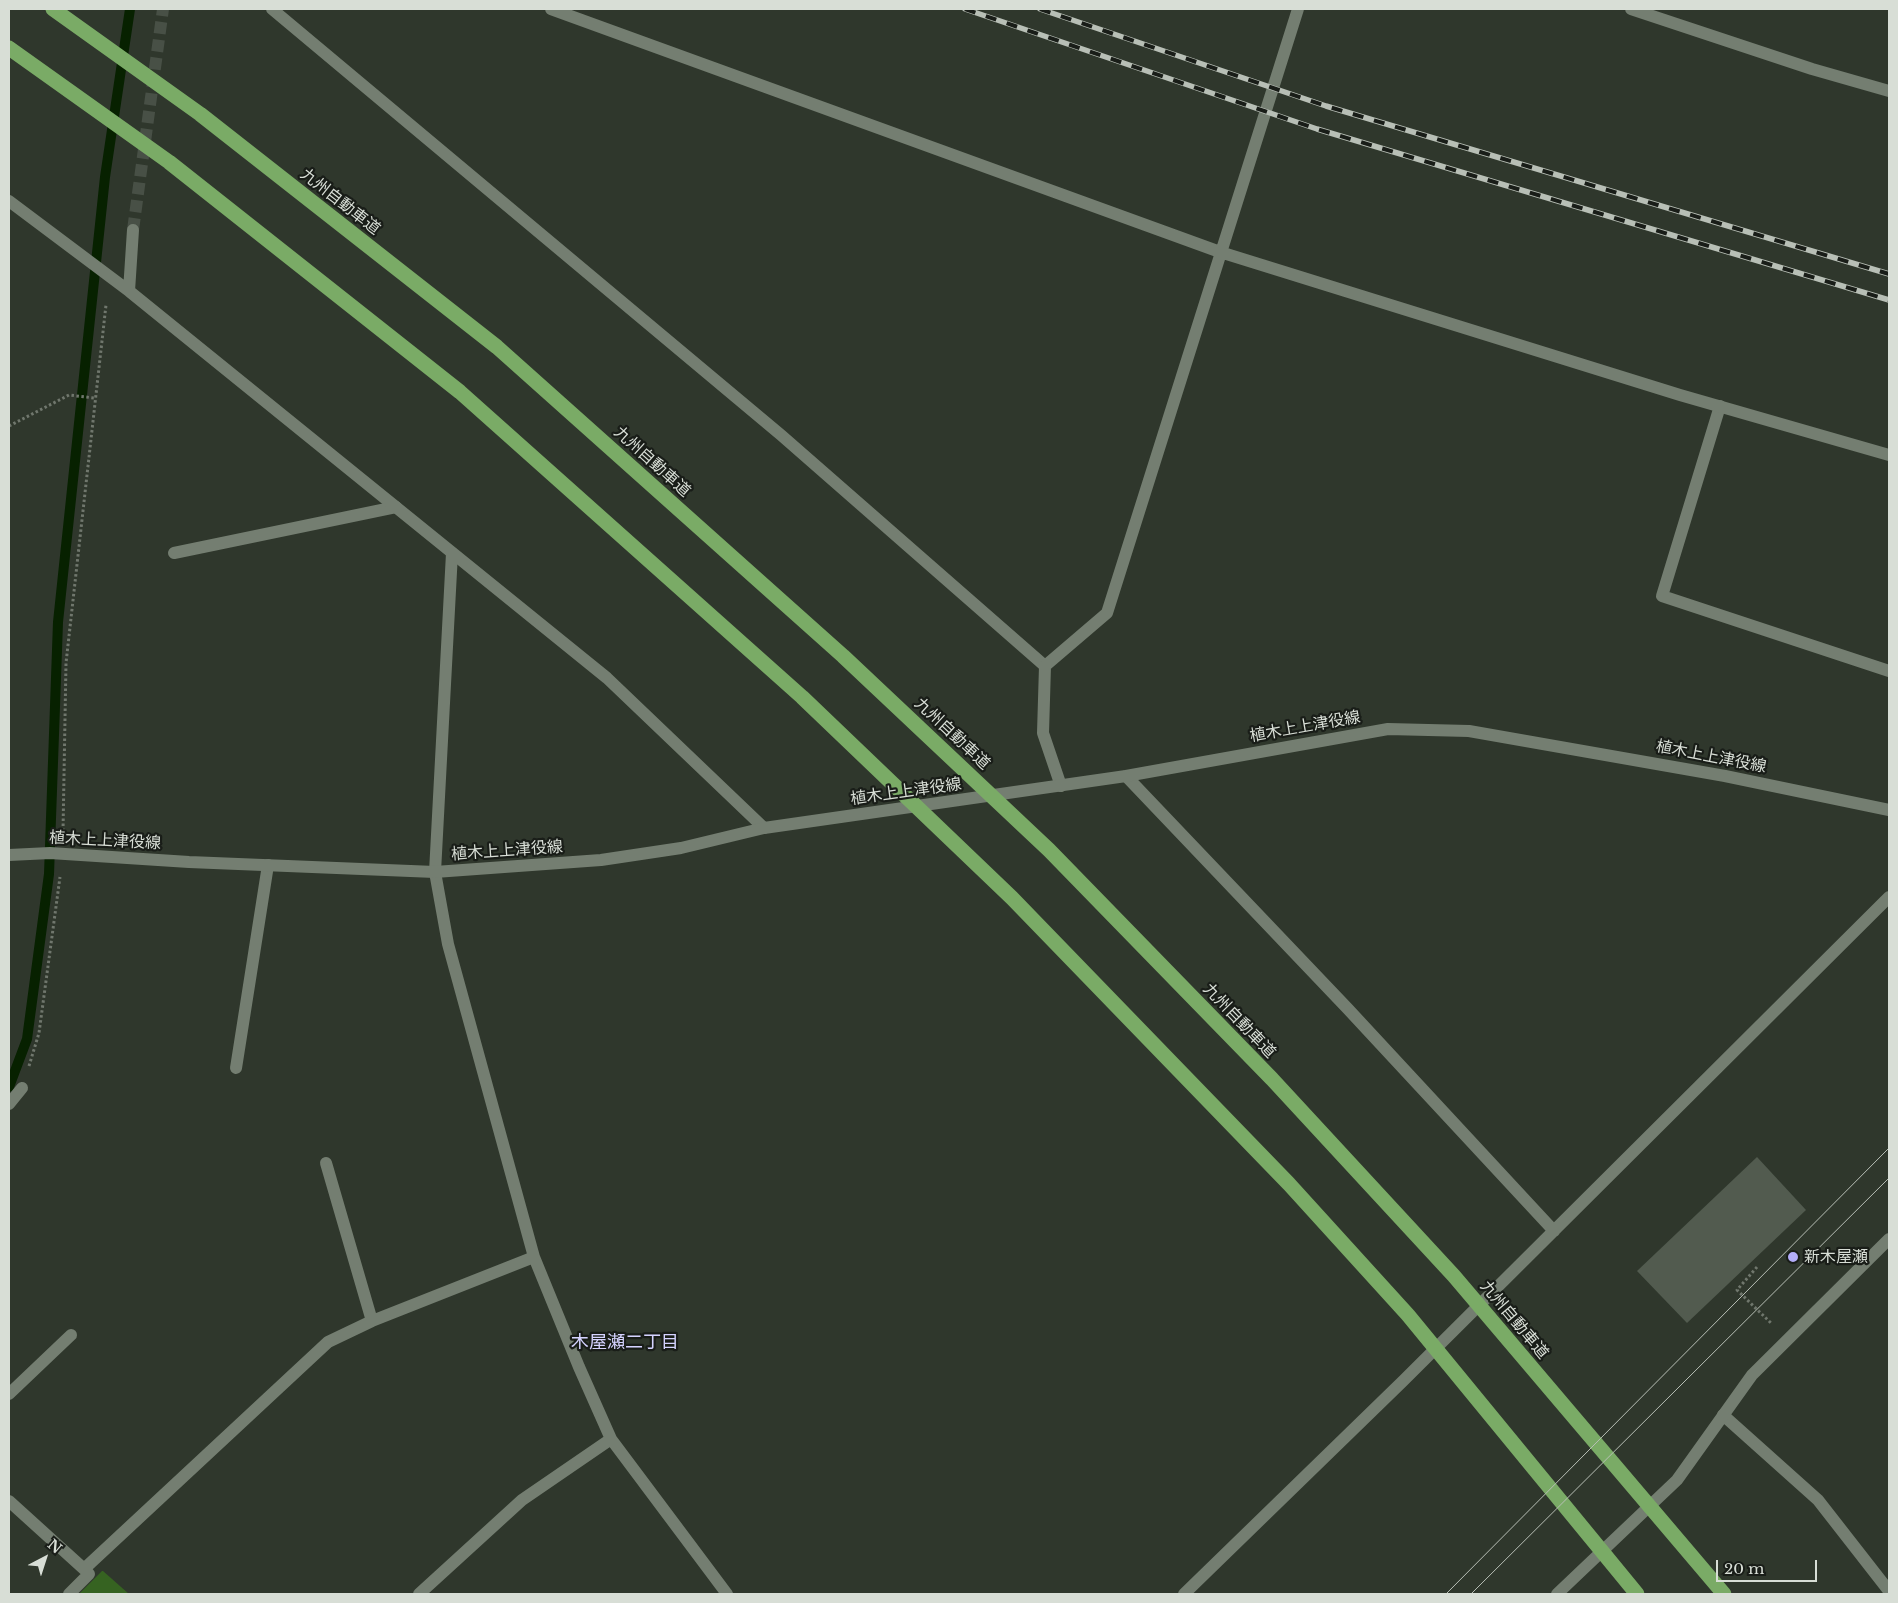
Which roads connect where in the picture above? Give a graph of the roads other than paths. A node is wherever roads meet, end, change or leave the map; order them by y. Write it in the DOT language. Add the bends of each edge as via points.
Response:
graph roads {
  1 [pos="53,9"];
  2 [pos="272,9"];
  3 [pos="551,9"];
  4 [pos="1298,9"];
  5 [pos="1631,9"];
  6 [pos="9,48"];
  7 [pos="1889,91"];
  8 [pos="9,201"];
  9 [pos="133,230"];
  10 [pos="1220,252"];
  11 [pos="129,291"];
  12 [pos="1720,406"];
  13 [pos="1889,455"];
  14 [pos="396,507"];
  15 [pos="174,553"];
  16 [pos="452,553"];
  17 [pos="1046,666"];
  18 [pos="1889,671"];
  19 [pos="1126,776"];
  20 [pos="1061,786"];
  21 [pos="1889,810"];
  22 [pos="764,828"];
  23 [pos="9,855"];
  24 [pos="268,865"];
  25 [pos="435,872"];
  26 [pos="1889,897"];
  27 [pos="236,1068"];
  28 [pos="22,1088"];
  29 [pos="9,1104"];
  30 [pos="326,1163"];
  31 [pos="1554,1231"];
  32 [pos="1889,1240"];
  33 [pos="534,1257"];
  34 [pos="372,1320"];
  35 [pos="71,1335"];
  36 [pos="9,1394"];
  37 [pos="1723,1415"];
  38 [pos="611,1439"];
  39 [pos="9,1501"];
  40 [pos="84,1569"];
  41 [pos="1889,1591"];
  42 [pos="69,1594"];
  43 [pos="419,1594"];
  44 [pos="726,1594"];
  45 [pos="1184,1594"];
  46 [pos="1557,1594"];
  47 [pos="1637,1594"];
  48 [pos="1724,1594"];
  1 -- 48 [label="highway, 九州自動車道" via="178,98 496,347 843,656 1049,850 1272,1079 1454,1276"];
  2 -- 17 [label="street" via="781,434"];
  3 -- 10 [label="street"];
  4 -- 10 [label="street"];
  5 -- 7 [label="street"];
  6 -- 47 [label="highway" via="169,162 460,392 802,697 1012,898 1289,1184 1408,1315"];
  8 -- 11 [label="street"];
  9 -- 11 [label="street"];
  10 -- 12 [label="street"];
  10 -- 17 [label="street" via="1107,613"];
  11 -- 14 [label="street"];
  12 -- 13 [label="street"];
  12 -- 18 [label="street" via="1662,596"];
  14 -- 15 [label="street"];
  14 -- 16 [label="street"];
  16 -- 22 [label="street" via="607,678"];
  16 -- 25 [label="street"];
  17 -- 20 [label="street" via="1044,733"];
  19 -- 20 [label="street, 植木上上津役線"];
  19 -- 21 [label="street, 植木上上津役線" via="1388,729 1469,731 1725,776"];
  19 -- 31 [label="street"];
  20 -- 22 [label="street, 植木上上津役線"];
  22 -- 25 [label="street, 植木上上津役線" via="681,848 601,860"];
  23 -- 24 [label="street, 植木上上津役線" via="60,854"];
  24 -- 25 [label="street, 植木上上津役線"];
  24 -- 27 [label="street"];
  25 -- 33 [label="street" via="448,944"];
  26 -- 31 [label="street"];
  28 -- 29 [label="street"];
  30 -- 34 [label="street"];
  31 -- 45 [label="street"];
  32 -- 37 [label="street" via="1752,1375"];
  33 -- 34 [label="street"];
  33 -- 38 [label="street"];
  34 -- 40 [label="street" via="328,1342"];
  35 -- 36 [label="street"];
  37 -- 41 [label="street" via="1818,1500"];
  37 -- 46 [label="street" via="1677,1480"];
  38 -- 43 [label="street" via="522,1500"];
  38 -- 44 [label="street"];
  39 -- 40 [label="street"];
  40 -- 42 [label="street" via="89,1574"];
}
